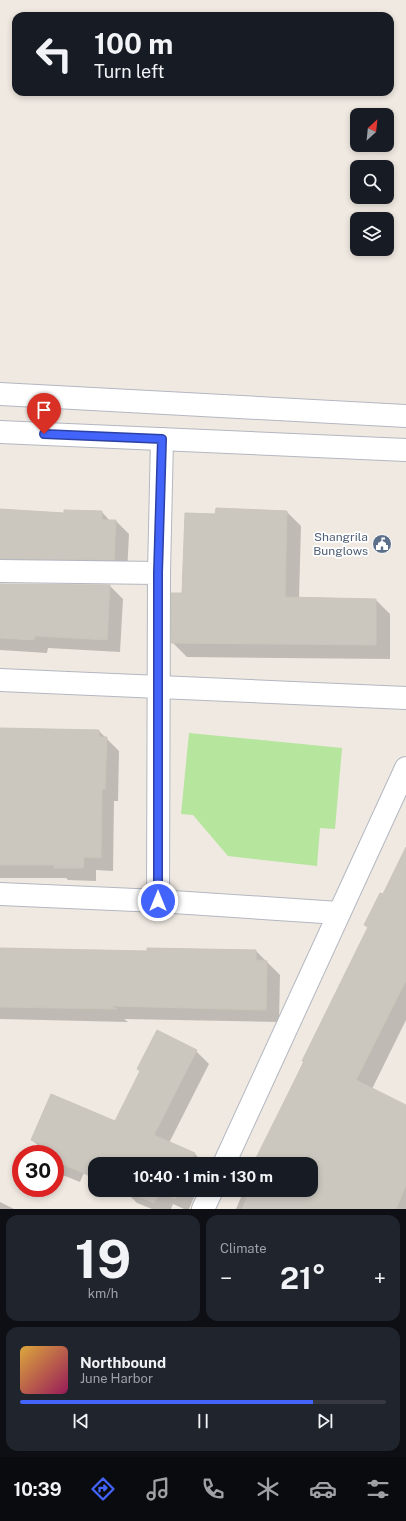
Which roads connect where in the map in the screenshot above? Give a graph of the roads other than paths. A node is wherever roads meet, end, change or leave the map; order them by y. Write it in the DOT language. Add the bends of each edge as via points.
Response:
graph roads {
  1 [pos="0,394"];
  2 [pos="406,416"];
  3 [pos="0,432"];
  4 [pos="162,439"];
  5 [pos="406,450"];
  6 [pos="0,571"];
  7 [pos="158,573"];
  8 [pos="0,680"];
  9 [pos="158,688"];
  10 [pos="406,698"];
  11 [pos="406,768"];
  12 [pos="0,894"];
  13 [pos="158,901"];
  14 [pos="339,913"];
  15 [pos="227,1157"];
  16 [pos="209,1197"];
  17 [pos="203,1209"];
  1 -- 2 [label="street"];
  3 -- 4 [label="street"];
  4 -- 5 [label="street"];
  4 -- 7 [label="street"];
  6 -- 7 [label="street"];
  7 -- 9 [label="street"];
  8 -- 9 [label="street"];
  9 -- 10 [label="street"];
  9 -- 13 [label="street"];
  11 -- 14 [label="street"];
  12 -- 13 [label="street"];
  13 -- 14 [label="street"];
  14 -- 15 [label="street"];
  16 -- 17 [label="street"];
}
